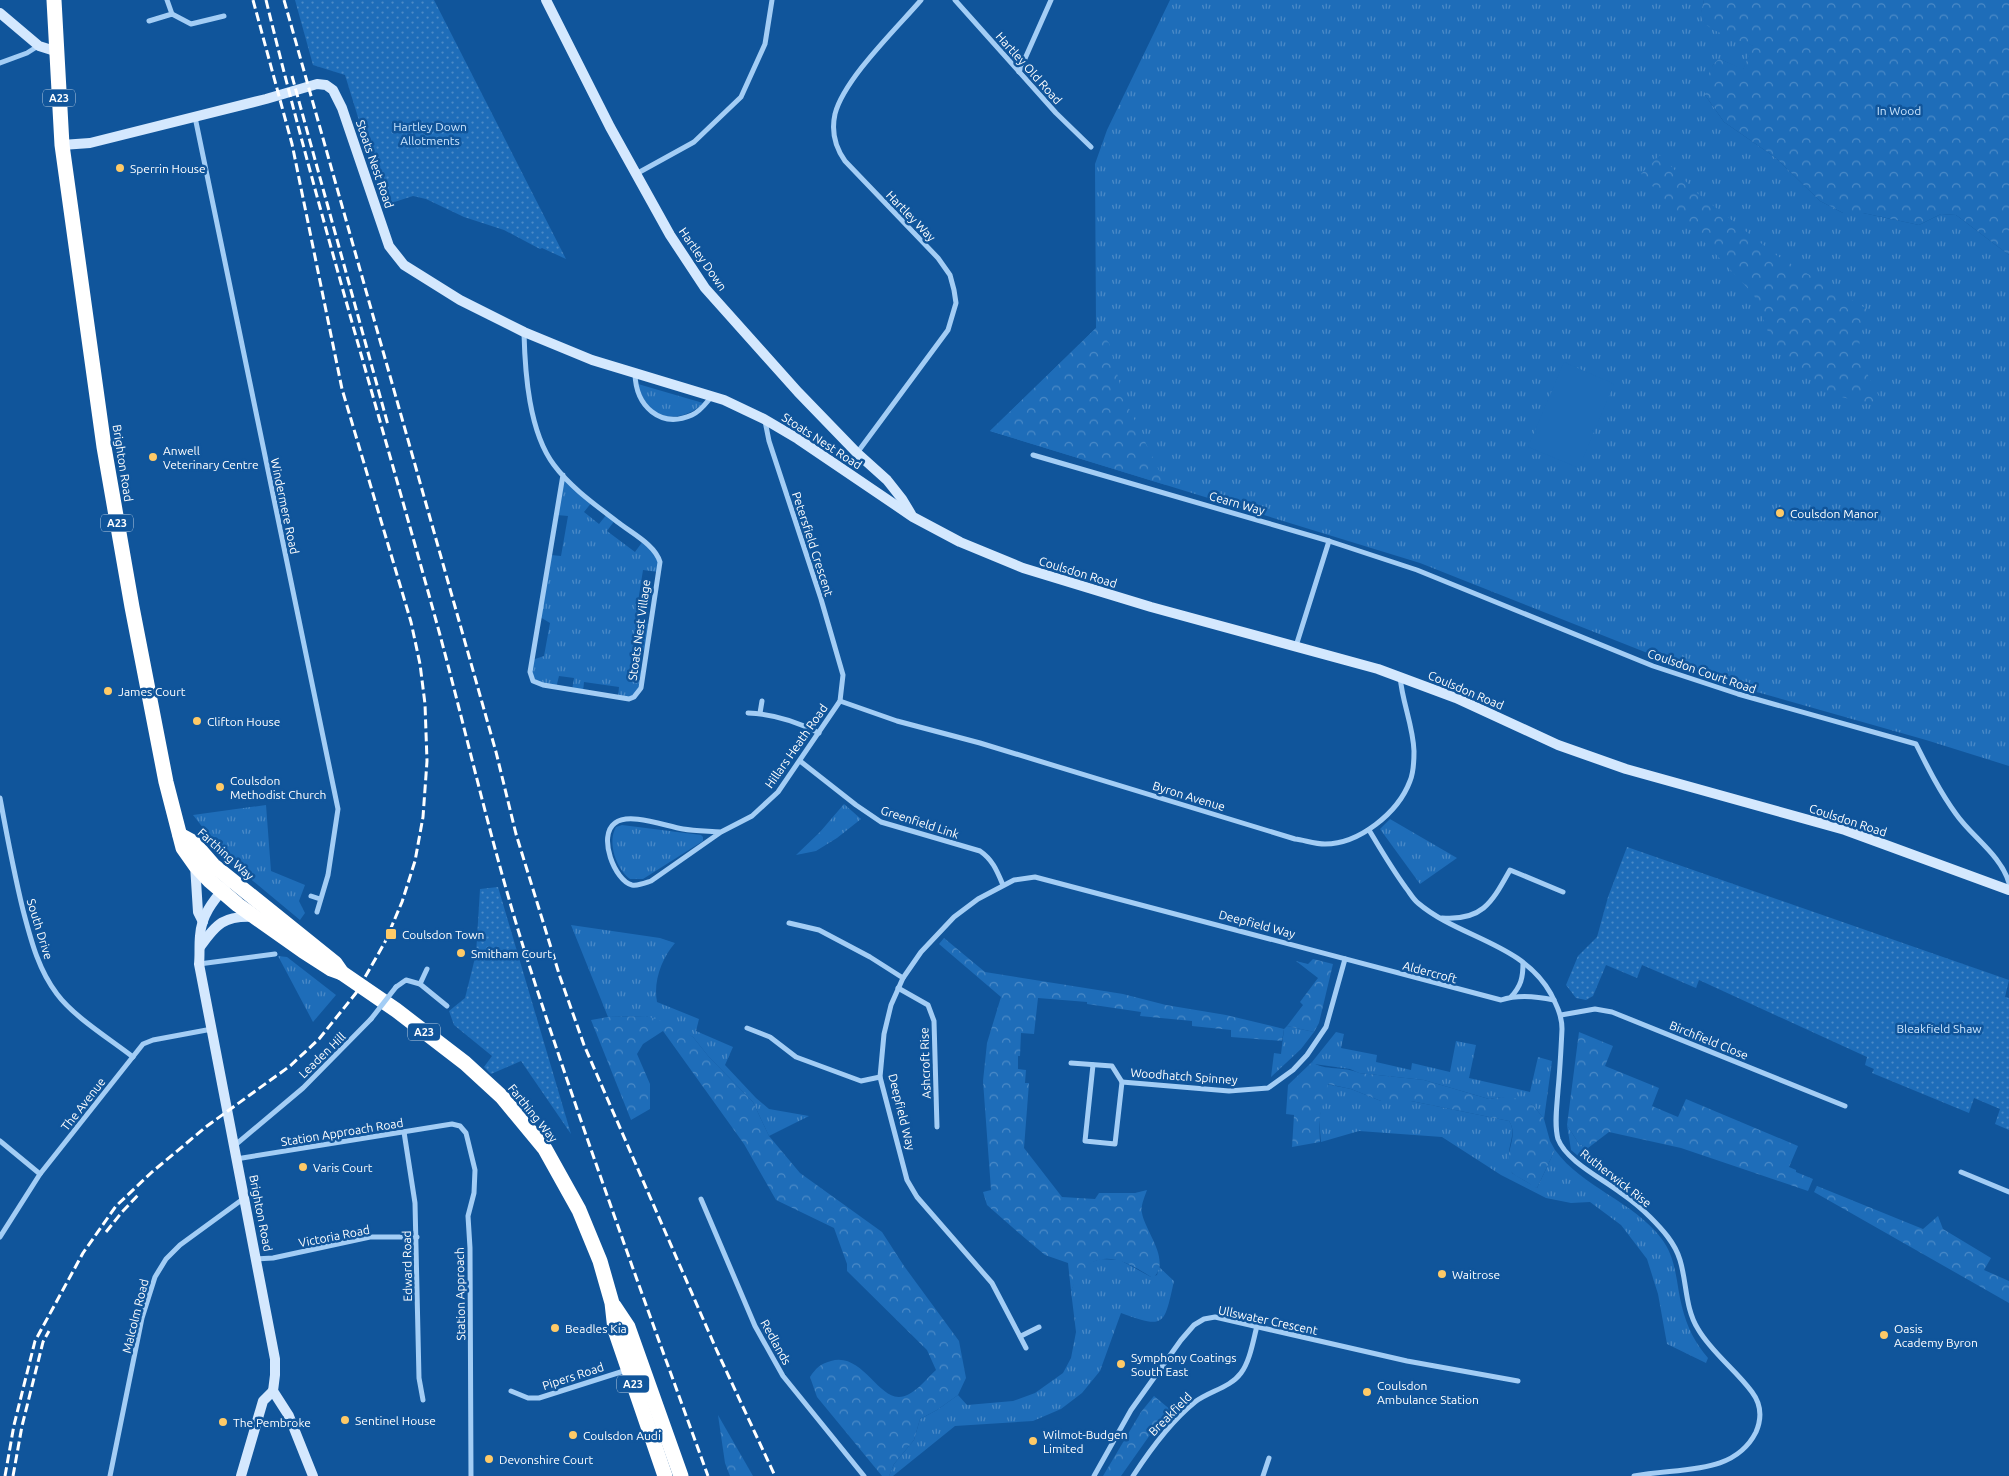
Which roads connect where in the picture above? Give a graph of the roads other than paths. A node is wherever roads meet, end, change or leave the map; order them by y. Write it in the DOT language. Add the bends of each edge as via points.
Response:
graph roads {
  1 [pos="54,0"];
  2 [pos="167,0"];
  3 [pos="546,0"];
  4 [pos="772,0"];
  5 [pos="921,0"];
  6 [pos="955,0"];
  7 [pos="1051,0"];
  8 [pos="0,13"];
  9 [pos="172,14"];
  10 [pos="224,16"];
  11 [pos="149,21"];
  12 [pos="39,46"];
  13 [pos="58,52"];
  14 [pos="0,63"];
  15 [pos="1019,72"];
  16 [pos="195,117"];
  17 [pos="62,145"];
  18 [pos="1091,147"];
  19 [pos="636,174"];
  20 [pos="524,332"];
  21 [pos="636,374"];
  22 [pos="712,396"];
  23 [pos="764,419"];
  24 [pos="857,453"];
  25 [pos="1033,455"];
  26 [pos="563,475"];
  27 [pos="913,517"];
  28 [pos="1329,541"];
  29 [pos="1296,646"];
  30 [pos="843,675"];
  31 [pos="1400,676"];
  32 [pos="762,701"];
  33 [pos="840,701"];
  34 [pos="748,713"];
  35 [pos="760,714"];
  36 [pos="819,733"];
  37 [pos="800,761"];
  38 [pos="0,798"];
  39 [pos="1369,830"];
  40 [pos="721,832"];
  41 [pos="180,835"];
  42 [pos="195,865"];
  43 [pos="2009,883"];
  44 [pos="1003,885"];
  45 [pos="226,886"];
  46 [pos="2009,890"];
  47 [pos="1563,892"];
  48 [pos="311,896"];
  49 [pos="320,899"];
  50 [pos="317,912"];
  51 [pos="255,917"];
  52 [pos="1440,918"];
  53 [pos="203,922"];
  54 [pos="789,923"];
  55 [pos="200,948"];
  56 [pos="275,954"];
  57 [pos="1345,959"];
  58 [pos="1524,963"];
  59 [pos="199,964"];
  60 [pos="427,969"];
  61 [pos="342,973"];
  62 [pos="903,978"];
  63 [pos="420,984"];
  64 [pos="898,988"];
  65 [pos="1511,997"];
  66 [pos="1554,1000"];
  67 [pos="448,1006"];
  68 [pos="1562,1015"];
  69 [pos="747,1028"];
  70 [pos="213,1029"];
  71 [pos="133,1057"];
  72 [pos="1071,1063"];
  73 [pos="1093,1065"];
  74 [pos="880,1077"];
  75 [pos="1122,1082"];
  76 [pos="1845,1106"];
  77 [pos="452,1124"];
  78 [pos="937,1126"];
  79 [pos="404,1132"];
  80 [pos="0,1141"];
  81 [pos="233,1147"];
  82 [pos="235,1159"];
  83 [pos="1961,1172"];
  84 [pos="40,1174"];
  85 [pos="2009,1192"];
  86 [pos="243,1199"];
  87 [pos="701,1200"];
  88 [pos="0,1237"];
  89 [pos="417,1237"];
  90 [pos="255,1259"];
  91 [pos="1257,1326"];
  92 [pos="1039,1327"];
  93 [pos="1021,1336"];
  94 [pos="1026,1348"];
  95 [pos="635,1367"];
  96 [pos="1518,1381"];
  97 [pos="273,1391"];
  98 [pos="512,1391"];
  99 [pos="424,1400"];
  100 [pos="1270,1458"];
  101 [pos="110,1476"];
  102 [pos="242,1476"];
  103 [pos="313,1476"];
  104 [pos="471,1476"];
  105 [pos="665,1476"];
  106 [pos="681,1476"];
  107 [pos="864,1476"];
  108 [pos="1094,1476"];
  109 [pos="1133,1476"];
  110 [pos="1264,1476"];
  111 [pos="1634,1476"];
  1 -- 13 [label="highway, Brighton Road / A23"];
  2 -- 9 [label="street"];
  3 -- 19 [label="main road, Hartley Down" via="574,60"];
  4 -- 19 [label="street" via="765,44 741,98 694,142"];
  5 -- 24 [label="street, Hartley Way" via="853,78 835,114 834,135 837,149 846,161 938,258 950,275 956,303 948,330"];
  6 -- 15 [label="street, Hartley Old Road"];
  7 -- 15 [label="street"];
  8 -- 12 [label="main road"];
  9 -- 10 [label="street" via="191,24"];
  9 -- 11 [label="street"];
  12 -- 13 [label="main road"];
  12 -- 14 [label="street"];
  13 -- 17 [label="highway, Brighton Road / A23"];
  15 -- 18 [label="street, Hartley Old Road"];
  16 -- 17 [label="main road, Stoats Nest Road" via="90,143"];
  16 -- 20 [label="main road, Stoats Nest Road" via="317,84 333,90 358,149 389,246 404,265 460,300"];
  16 -- 49 [label="street, Windermere Road" via="338,809 328,875"];
  17 -- 41 [label="highway, Brighton Road / A23" via="106,456 166,782"];
  19 -- 24 [label="main road, Hartley Down" via="705,288 762,354"];
  20 -- 21 [label="main road, Stoats Nest Road"];
  20 -- 26 [label="street, Stoats Nest Village" via="525,366 535,420 553,463"];
  21 -- 22 [label="main road, Stoats Nest Road"];
  21 -- 22 [label="street" via="638,396 646,408 670,419 693,414"];
  22 -- 23 [label="main road, Stoats Nest Road"];
  23 -- 27 [label="main road, Stoats Nest Road"];
  23 -- 30 [label="street, Petersfield Crescent"];
  24 -- 27 [label="main road, Hartley Down" via="887,480"];
  25 -- 28 [label="street, Cearn Way"];
  26 -- 26 [label="street, Stoats Nest Village" via="530,672 533,681 543,685 629,699 640,688 660,562 654,550"];
  27 -- 29 [label="main road, Coulsdon Road" via="960,542 1023,568"];
  28 -- 29 [label="street"];
  28 -- 43 [label="street, Coulsdon Court Road" via="1417,570 1653,666 1738,694 1916,744 1956,815 2000,864"];
  29 -- 31 [label="main road, Coulsdon Road"];
  30 -- 33 [label="street, Hillars Heath Road"];
  31 -- 39 [label="street, Byron Avenue" via="1414,752 1410,781 1393,809"];
  31 -- 46 [label="main road, Coulsdon Road" via="1558,745 1626,769 1845,830"];
  32 -- 35 [label="street"];
  33 -- 36 [label="street, Hillars Heath Road"];
  33 -- 39 [label="street, Byron Avenue" via="1294,839 1326,844"];
  34 -- 35 [label="street"];
  35 -- 36 [label="street" via="804,725"];
  36 -- 37 [label="street, Hillars Heath Road"];
  37 -- 40 [label="street, Hillars Heath Road" via="778,792 752,816"];
  37 -- 44 [label="street, Greenfield Link" via="881,822 980,852 993,863"];
  38 -- 71 [label="street, South Drive" via="14,875 32,943 47,979 72,1009"];
  39 -- 52 [label="street, Rutherwick Rise" via="1416,902"];
  40 -- 40 [label="street, Hillars Heath Road" via="683,829 632,819 614,823 606,840 619,874 632,885 642,885"];
  41 -- 42 [label="highway, Brighton Road / A23" via="183,848"];
  41 -- 45 [label="highway, Farthing Way / A23" via="193,842"];
  42 -- 45 [label="highway, A23"];
  42 -- 53 [label="main road, Brighton Road" via="198,912"];
  44 -- 57 [label="street, Deepfield Way" via="1034,877"];
  44 -- 62 [label="street, Deepfield Way" via="978,898 954,917 921,952"];
  45 -- 51 [label="highway, Farthing Way / A23"];
  45 -- 53 [label="main road, Brighton Road"];
  45 -- 61 [label="highway, Farthing Way / A23" via="335,963"];
  47 -- 52 [label="street" via="1510,870 1484,909 1456,919"];
  48 -- 49 [label="street"];
  49 -- 50 [label="street, Windermere Road"];
  51 -- 55 [label="main road" via="231,918 221,922"];
  51 -- 61 [label="highway, Farthing Way / A23" via="303,951"];
  52 -- 58 [label="street, Rutherwick Rise"];
  53 -- 55 [label="main road, Brighton Road"];
  54 -- 62 [label="street" via="825,933"];
  55 -- 59 [label="main road, Brighton Road"];
  56 -- 59 [label="street"];
  57 -- 65 [label="street, Aldercroft" via="1501,1000"];
  57 -- 75 [label="street, Woodhatch Spinney" via="1326,1027 1293,1070 1268,1088 1230,1091"];
  58 -- 65 [label="street" via="1522,982"];
  58 -- 66 [label="street, Rutherwick Rise" via="1544,982"];
  59 -- 70 [label="main road, Brighton Road"];
  60 -- 63 [label="street"];
  61 -- 95 [label="highway, Farthing Way / A23" via="465,1063 502,1097 545,1149 579,1210 600,1260 612,1303 615,1330"];
  62 -- 64 [label="street, Deepfield Way"];
  63 -- 67 [label="street"];
  63 -- 81 [label="street, Leaden Hill, bridge" via="406,980 396,987 371,1019 303,1088"];
  64 -- 74 [label="street, Deepfield Way" via="884,1034"];
  64 -- 78 [label="street, Ashcroft Rise" via="928,1005 934,1021"];
  65 -- 66 [label="street, Aldercroft"];
  66 -- 68 [label="street, Rutherwick Rise"];
  68 -- 76 [label="street, Birchfield Close" via="1595,1009 1612,1012"];
  68 -- 111 [label="street, Rutherwick Rise" via="1556,1122 1559,1140 1567,1153 1650,1217 1668,1236 1680,1259 1689,1308 1697,1328 1752,1392 1760,1408 1758,1428 1749,1447 1723,1468"];
  69 -- 74 [label="street" via="770,1037 796,1057 852,1078 861,1081"];
  70 -- 71 [label="street, The Avenue" via="146,1042"];
  70 -- 81 [label="main road, Brighton Road"];
  71 -- 84 [label="street, The Avenue"];
  72 -- 73 [label="street, Woodhatch Spinney"];
  73 -- 75 [label="street, Woodhatch Spinney" via="1112,1066"];
  73 -- 75 [label="street, Woodhatch Spinney" via="1085,1141 1115,1144"];
  74 -- 93 [label="street, Deepfield Way" via="907,1180 917,1197 992,1282"];
  77 -- 79 [label="street, Station Approach Road"];
  77 -- 104 [label="street, Station Approach" via="460,1126 466,1134 475,1170 468,1216"];
  79 -- 82 [label="street, Station Approach Road"];
  79 -- 89 [label="street, Edward Road"];
  80 -- 84 [label="street"];
  81 -- 82 [label="main road, Brighton Road"];
  82 -- 86 [label="main road, Brighton Road"];
  83 -- 85 [label="street"];
  84 -- 88 [label="street, The Avenue"];
  86 -- 90 [label="main road, Brighton Road"];
  86 -- 101 [label="street, Malcolm Road" via="180,1246 154,1277 142,1318"];
  87 -- 107 [label="street, Redlands" via="755,1326 783,1376"];
  89 -- 90 [label="street, Victoria Road" via="370,1238"];
  89 -- 99 [label="street, Edward Road" via="419,1378"];
  90 -- 97 [label="main road, Brighton Road" via="274,1359"];
  91 -- 96 [label="street, Ullswater Crescent" via="1407,1361"];
  91 -- 108 [label="street, Ullswater Crescent" via="1215,1317 1194,1325 1131,1410"];
  91 -- 109 [label="street, Breakfield" via="1241,1373 1195,1402 1152,1447"];
  92 -- 93 [label="street"];
  93 -- 94 [label="street, Deepfield Way"];
  95 -- 98 [label="street, Pipers Road" via="539,1398 528,1398"];
  95 -- 105 [label="highway, Farthing Way / A23"];
  95 -- 106 [label="highway, Farthing Way / A23"];
  97 -- 102 [label="main road" via="263,1401"];
  97 -- 103 [label="main road" via="289,1416"];
  100 -- 110 [label="street"];
}
